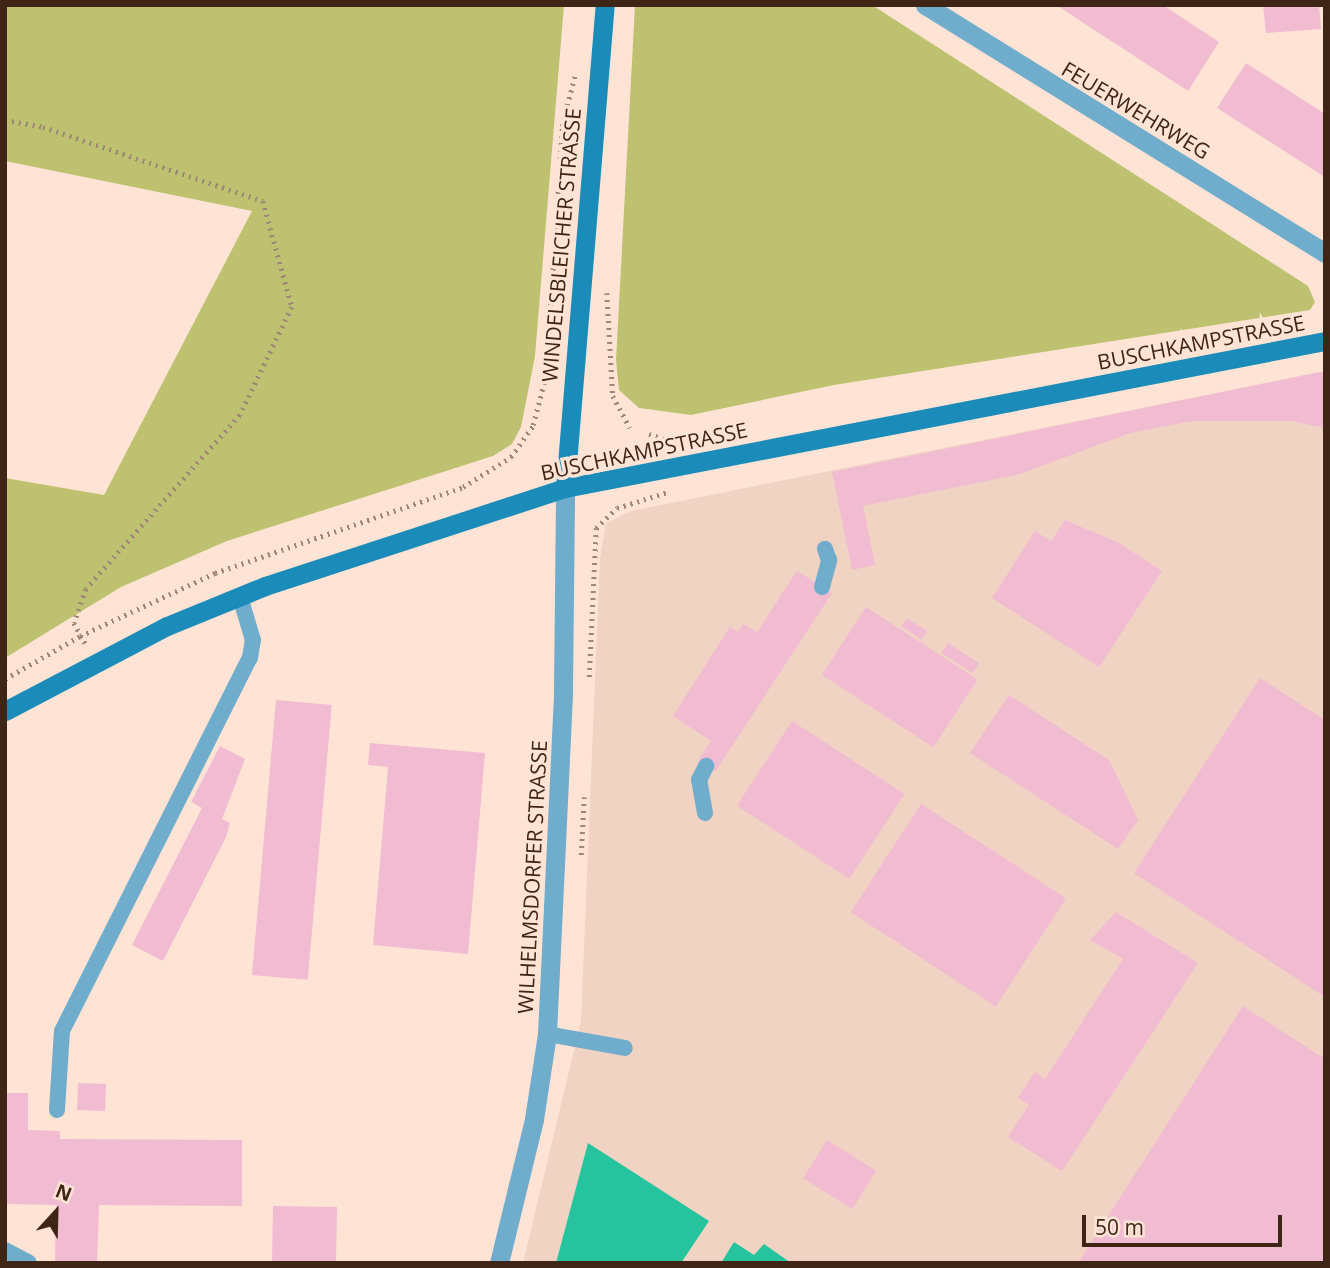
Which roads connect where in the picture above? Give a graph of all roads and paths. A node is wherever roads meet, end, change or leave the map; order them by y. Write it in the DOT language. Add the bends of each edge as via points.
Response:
graph roads {
  1 [pos="605,5"];
  2 [pos="925,5"];
  3 [pos="576,68"];
  4 [pos="5,120"];
  5 [pos="1325,253"];
  6 [pos="607,286"];
  7 [pos="1325,341"];
  8 [pos="630,428"];
  9 [pos="565,488"];
  10 [pos="825,549"];
  11 [pos="822,587"];
  12 [pos="240,597"];
  13 [pos="80,636"];
  14 [pos="95,661"];
  15 [pos="5,679"];
  16 [pos="5,711"];
  17 [pos="706,766"];
  18 [pos="705,813"];
  19 [pos="547,1034"];
  20 [pos="625,1048"];
  21 [pos="57,1110"];
  22 [pos="5,1251"];
  23 [pos="29,1263"];
  24 [pos="499,1263"];
  1 -- 9 [label="main road, WINDELSBLEICHER STRASSE"];
  2 -- 5 [label="street, FEUERWEHRWEG" via="1165,158 1205,177"];
  3 -- 13 [label="path" via="562,126 546,375 533,425 511,457 464,487 285,545"];
  4 -- 13 [label="path" via="43,127 263,201 292,307 240,415 86,589 74,623"];
  6 -- 8 [label="path" via="613,396"];
  7 -- 9 [label="main road, BUSCHKAMPSTRASSE"];
  9 -- 12 [label="main road, BUSCHKAMPSTRASSE" via="355,554"];
  9 -- 19 [label="street, WILHELMSDORFER STRASSE" via="562,703"];
  10 -- 11 [label="lane" via="829,559"];
  12 -- 14 [label="main road, BUSCHKAMPSTRASSE"];
  12 -- 21 [label="lane" via="253,640 250,658 62,1031"];
  13 -- 14 [label="path"];
  13 -- 15 [label="path"];
  14 -- 16 [label="main road, BUSCHKAMPSTRASSE"];
  17 -- 18 [label="lane" via="699,780"];
  19 -- 20 [label="lane"];
  19 -- 24 [label="street, WILHELMSDORFER STRASSE" via="534,1119"];
  22 -- 23 [label="lane"];
}
